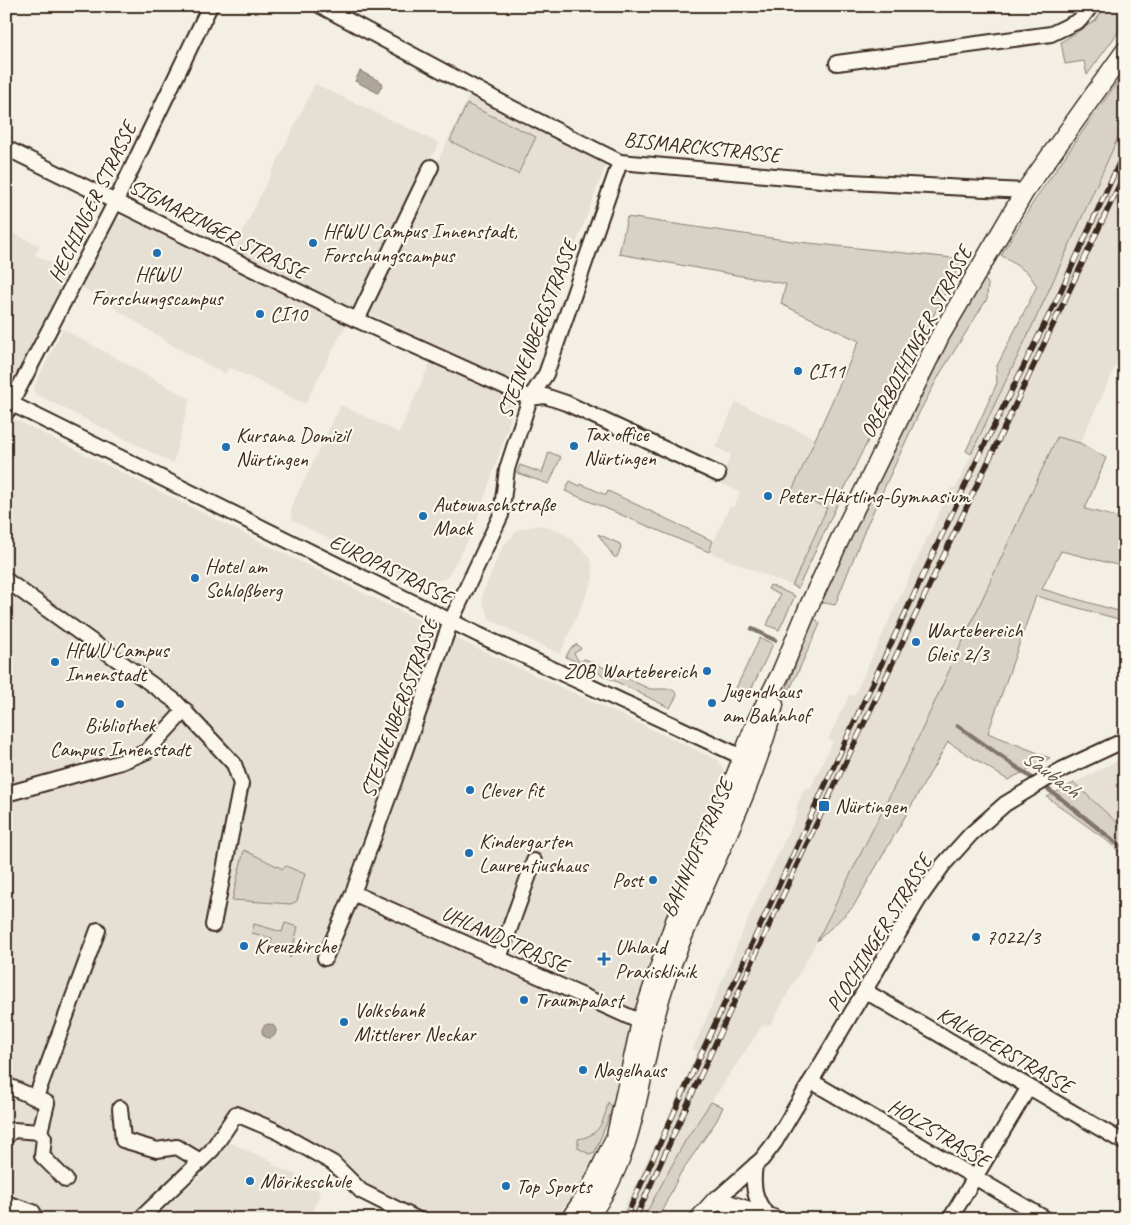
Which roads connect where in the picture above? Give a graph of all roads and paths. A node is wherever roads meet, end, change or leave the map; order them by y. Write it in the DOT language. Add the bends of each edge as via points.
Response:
graph roads {
  1 [pos="210,6"];
  2 [pos="321,6"];
  3 [pos="1091,6"];
  4 [pos="1125,51"];
  5 [pos="837,63"];
  6 [pos="6,148"];
  7 [pos="620,162"];
  8 [pos="431,167"];
  9 [pos="1024,191"];
  10 [pos="116,201"];
  11 [pos="357,320"];
  12 [pos="530,398"];
  13 [pos="8,406"];
  14 [pos="718,474"];
  15 [pos="6,580"];
  16 [pos="451,621"];
  17 [pos="782,673"];
  18 [pos="184,710"];
  19 [pos="1125,740"];
  20 [pos="762,748"];
  21 [pos="742,757"];
  22 [pos="747,790"];
  23 [pos="6,794"];
  24 [pos="534,861"];
  25 [pos="353,894"];
  26 [pos="212,925"];
  27 [pos="98,930"];
  28 [pos="325,958"];
  29 [pos="499,958"];
  30 [pos="865,991"];
  31 [pos="641,1022"];
  32 [pos="646,1059"];
  33 [pos="812,1081"];
  34 [pos="6,1085"];
  35 [pos="1029,1087"];
  36 [pos="36,1097"];
  37 [pos="120,1108"];
  38 [pos="40,1132"];
  39 [pos="6,1137"];
  40 [pos="1125,1143"];
  41 [pos="200,1161"];
  42 [pos="755,1165"];
  43 [pos="975,1178"];
  44 [pos="66,1180"];
  45 [pos="716,1200"];
  46 [pos="6,1203"];
  47 [pos="33,1212"];
  48 [pos="771,1217"];
  49 [pos="140,1219"];
  50 [pos="417,1219"];
  51 [pos="570,1219"];
  52 [pos="586,1219"];
  53 [pos="699,1219"];
  54 [pos="950,1219"];
  55 [pos="1046,1219"];
  1 -- 10 [label="street, HECHINGER STRASSE"];
  2 -- 7 [label="street, BISMARCKSTRASSE"];
  3 -- 5 [label="street" via="1080,20 1051,34"];
  4 -- 9 [label="main road, OBERBOIHINGER STRASSE"];
  6 -- 10 [label="street, SIGMARINGER STRASSE"];
  7 -- 9 [label="street, BISMARCKSTRASSE" via="832,181"];
  7 -- 12 [label="street, STEINENBERGSTRASSE" via="546,374"];
  8 -- 11 [label="street"];
  9 -- 17 [label="main road, OBERBOIHINGER STRASSE" via="940,336 840,539"];
  10 -- 11 [label="street, SIGMARINGER STRASSE"];
  10 -- 13 [label="street, HECHINGER STRASSE"];
  11 -- 12 [label="street, SIGMARINGER STRASSE"];
  12 -- 14 [label="street, SIGMARINGER STRASSE" via="545,396 566,403"];
  12 -- 16 [label="street, STEINENBERGSTRASSE" via="507,469 501,515"];
  13 -- 16 [label="street, EUROPASTRASSE"];
  15 -- 18 [label="street"];
  16 -- 21 [label="street, EUROPASTRASSE"];
  16 -- 25 [label="street, STEINENBERGSTRASSE"];
  17 -- 20 [label="main road, OBERBOIHINGER STRASSE"];
  17 -- 21 [label="main road, OBERBOIHINGER STRASSE"];
  18 -- 23 [label="street" via="146,752"];
  18 -- 26 [label="street" via="234,764 241,784"];
  19 -- 30 [label="street, PLOCHINGER STRASSE" via="1030,788 1005,804 971,834 919,899"];
  20 -- 21 [label="street"];
  20 -- 22 [label="main road, BAHNHOFSTRASSE"];
  21 -- 22 [label="main road"];
  21 -- 31 [label="main road, BAHNHOFSTRASSE" via="665,946"];
  22 -- 32 [label="main road, BAHNHOFSTRASSE" via="668,976 654,1018"];
  24 -- 29 [label="street"];
  25 -- 28 [label="street, STEINENBERGSTRASSE"];
  25 -- 29 [label="street, UHLANDSTRASSE"];
  27 -- 36 [label="street"];
  29 -- 31 [label="street, UHLANDSTRASSE"];
  30 -- 33 [label="street, PLOCHINGER STRASSE"];
  30 -- 35 [label="street, KALKOFERSTRASSE"];
  31 -- 32 [label="main road" via="646,1029"];
  31 -- 51 [label="main road, BAHNHOFSTRASSE" via="616,1136 590,1190"];
  32 -- 52 [label="main road, BAHNHOFSTRASSE" via="624,1151 609,1184"];
  33 -- 42 [label="street, PLOCHINGER STRASSE" via="775,1142"];
  33 -- 43 [label="street, HOLZSTRASSE"];
  34 -- 36 [label="street"];
  35 -- 40 [label="street, KALKOFERSTRASSE"];
  35 -- 43 [label="street"];
  36 -- 38 [label="street" via="47,1102"];
  37 -- 41 [label="street" via="123,1140 157,1150 178,1147"];
  38 -- 39 [label="street" via="13,1130"];
  38 -- 44 [label="street" via="44,1138 42,1156"];
  41 -- 49 [label="street"];
  41 -- 50 [label="street" via="212,1150 236,1114 274,1130 333,1163 361,1191"];
  42 -- 45 [label="street, PLOCHINGER STRASSE"];
  42 -- 48 [label="street" via="754,1194"];
  43 -- 54 [label="street"];
  43 -- 55 [label="street, HOLZSTRASSE"];
  45 -- 48 [label="main road"];
  45 -- 53 [label="main road"];
  46 -- 47 [label="street"];
}
